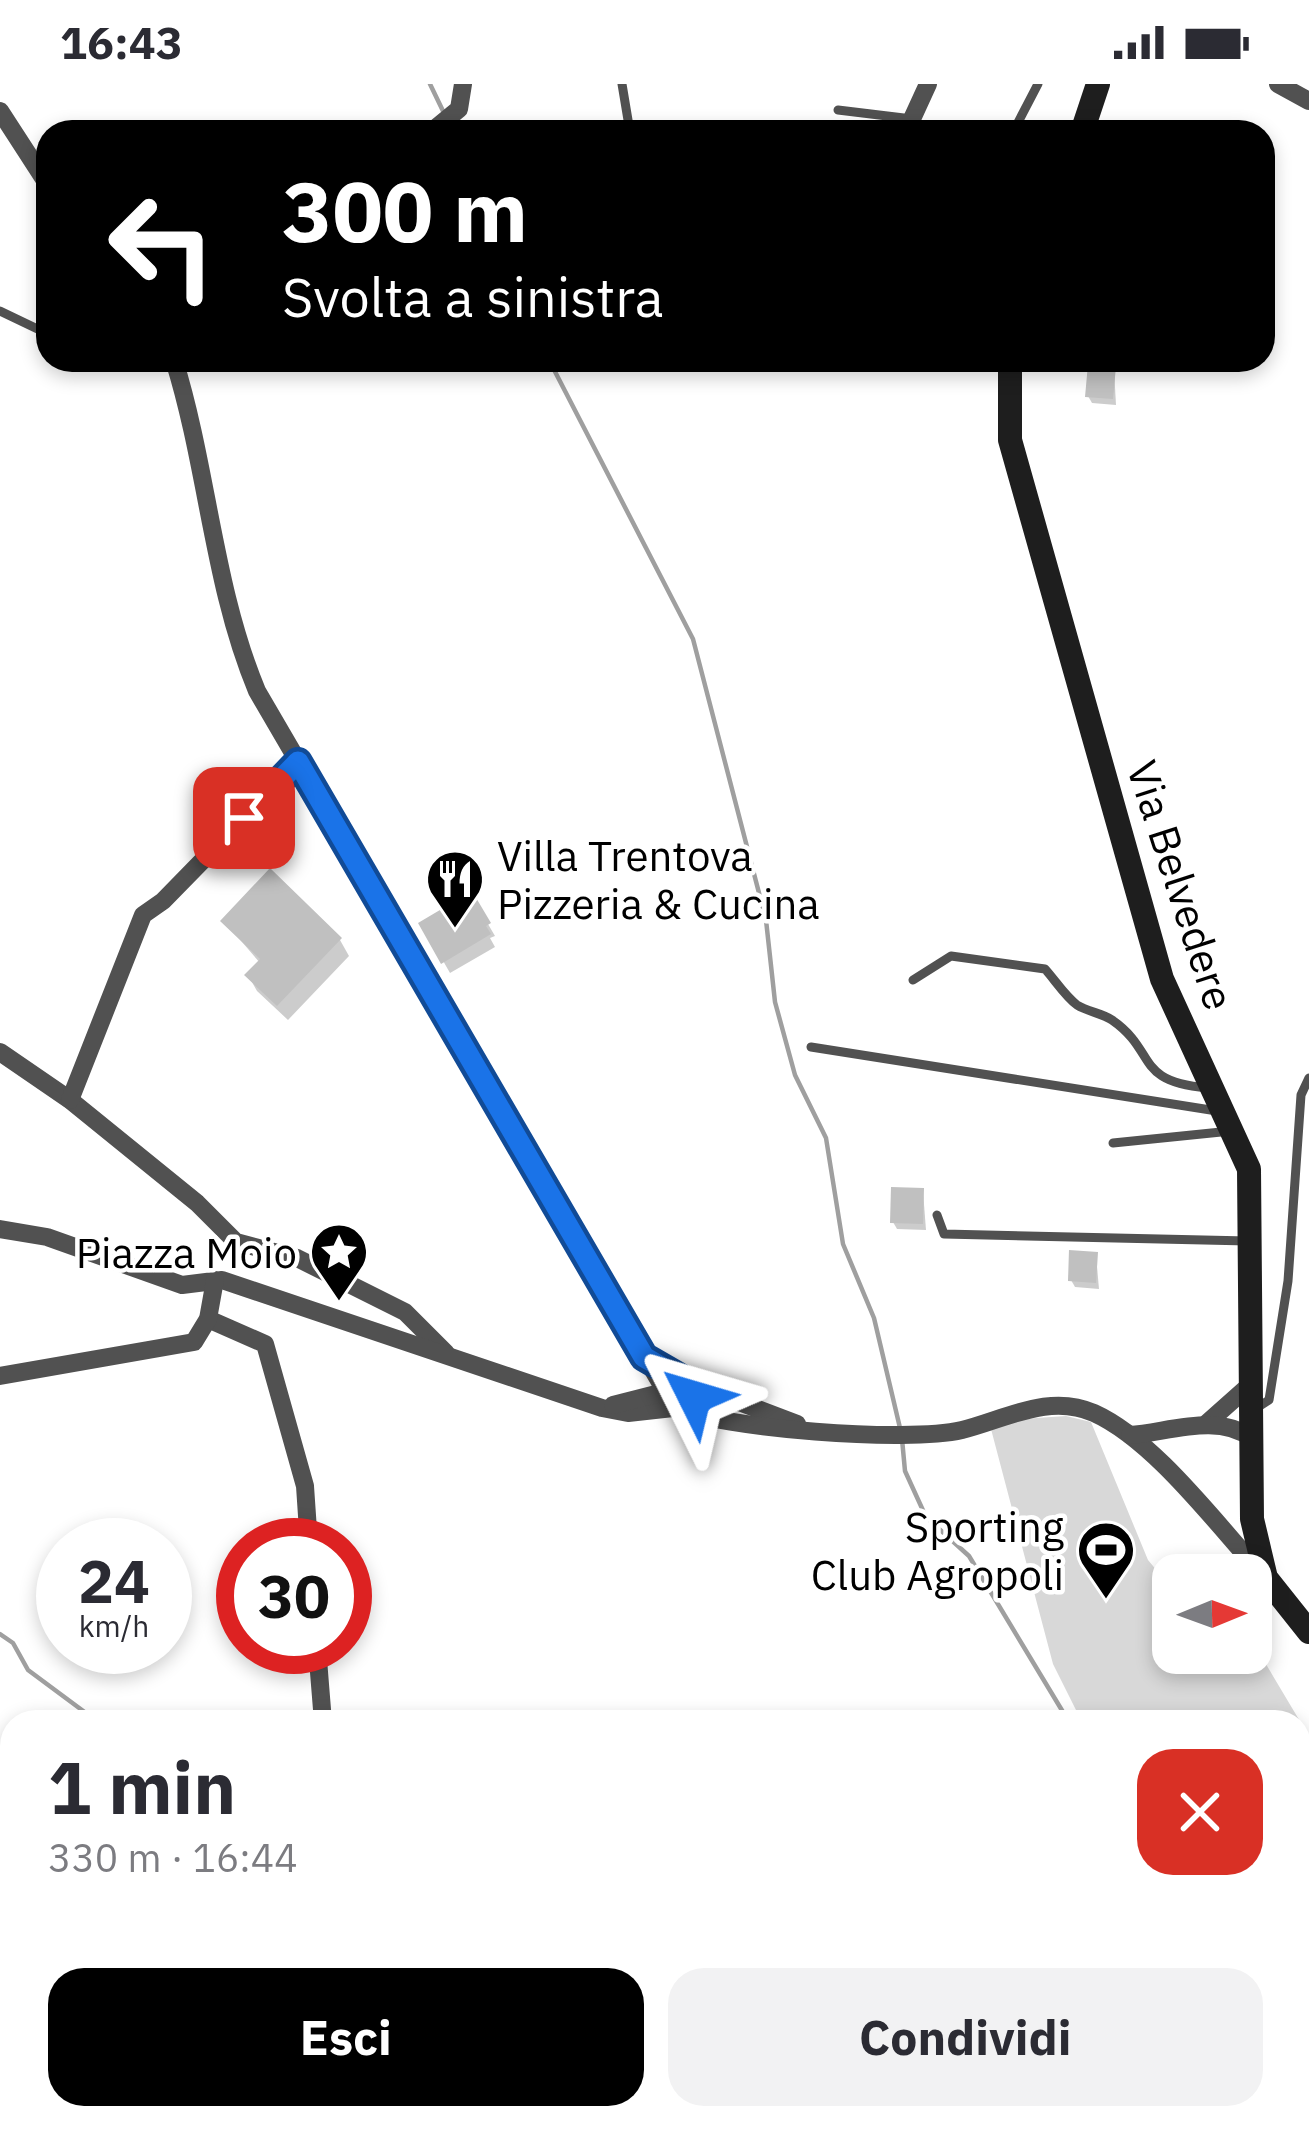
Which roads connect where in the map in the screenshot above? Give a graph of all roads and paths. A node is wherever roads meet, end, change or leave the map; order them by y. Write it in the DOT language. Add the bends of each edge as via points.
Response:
graph roads {
  1 [pos="463,84"];
  2 [pos="622,84"];
  3 [pos="928,84"];
  4 [pos="1038,84"];
  5 [pos="1097,84"];
  6 [pos="1278,84"];
  7 [pos="1309,101"];
  8 [pos="838,110"];
  9 [pos="0,111"];
  10 [pos="446,120"];
  11 [pos="628,120"];
  12 [pos="882,120"];
  13 [pos="912,120"];
  14 [pos="1019,120"];
  15 [pos="1086,120"];
  16 [pos="36,166"];
  17 [pos="0,310"];
  18 [pos="36,328"];
  19 [pos="178,372"];
  20 [pos="1010,372"];
  21 [pos="298,762"];
  22 [pos="913,980"];
  23 [pos="812,1047"];
  24 [pos="0,1052"];
  25 [pos="1309,1078"];
  26 [pos="70,1100"];
  27 [pos="1222,1111"];
  28 [pos="1113,1143"];
  29 [pos="937,1215"];
  30 [pos="0,1229"];
  31 [pos="1250,1241"];
  32 [pos="236,1242"];
  33 [pos="219,1280"];
  34 [pos="208,1319"];
  35 [pos="450,1356"];
  36 [pos="0,1376"];
  37 [pos="1250,1384"];
  38 [pos="674,1393"];
  39 [pos="1251,1412"];
  40 [pos="1206,1424"];
  41 [pos="807,1428"];
  42 [pos="1130,1436"];
  43 [pos="1251,1438"];
  44 [pos="307,1518"];
  45 [pos="1243,1554"];
  46 [pos="1260,1554"];
  47 [pos="1272,1586"];
  48 [pos="1309,1632"];
  49 [pos="319,1674"];
  50 [pos="322,1710"];
  1 -- 10 [label="street"];
  2 -- 11 [label="lane"];
  3 -- 13 [label="street"];
  4 -- 14 [label="lane"];
  5 -- 15 [label="street"];
  6 -- 7 [label="street"];
  8 -- 12 [label="lane"];
  9 -- 16 [label="street"];
  17 -- 18 [label="lane"];
  19 -- 21 [label="street" via="234,634"];
  20 -- 27 [label="street, Via Belvedere" via="1010,440 1162,980"];
  21 -- 26 [label="street" via="143,915"];
  21 -- 38 [label="street" via="644,1357"];
  22 -- 27 [label="lane" via="951,956 1045,969 1077,1004 1128,1033 1150,1069"];
  23 -- 27 [label="lane"];
  24 -- 26 [label="street"];
  25 -- 39 [label="lane" via="1299,1108 1288,1281 1269,1400"];
  26 -- 32 [label="street"];
  27 -- 28 [label="lane"];
  27 -- 31 [label="street, Via Belvedere" via="1249,1169"];
  29 -- 31 [label="lane" via="944,1234"];
  30 -- 33 [label="street" via="47,1237 182,1285"];
  31 -- 37 [label="street, Via Belvedere"];
  32 -- 33 [label="street"];
  32 -- 35 [label="street" via="297,1258 405,1312"];
  33 -- 34 [label="street"];
  33 -- 35 [label="street"];
  34 -- 36 [label="street" via="194,1342"];
  34 -- 44 [label="street" via="265,1344"];
  35 -- 38 [label="street" via="602,1408"];
  37 -- 39 [label="street, Via Belvedere"];
  37 -- 40 [label="street"];
  38 -- 41 [label="street"];
  38 -- 41 [label="street" via="750,1428"];
  39 -- 43 [label="street, Via Belvedere"];
  40 -- 42 [label="street"];
  40 -- 43 [label="street"];
  41 -- 42 [label="street" via="959,1431 1064,1403"];
  42 -- 45 [label="street"];
  43 -- 46 [label="street, Via Belvedere"];
  47 -- 48 [label="street, Via Belvedere"];
  49 -- 50 [label="street"];
}
